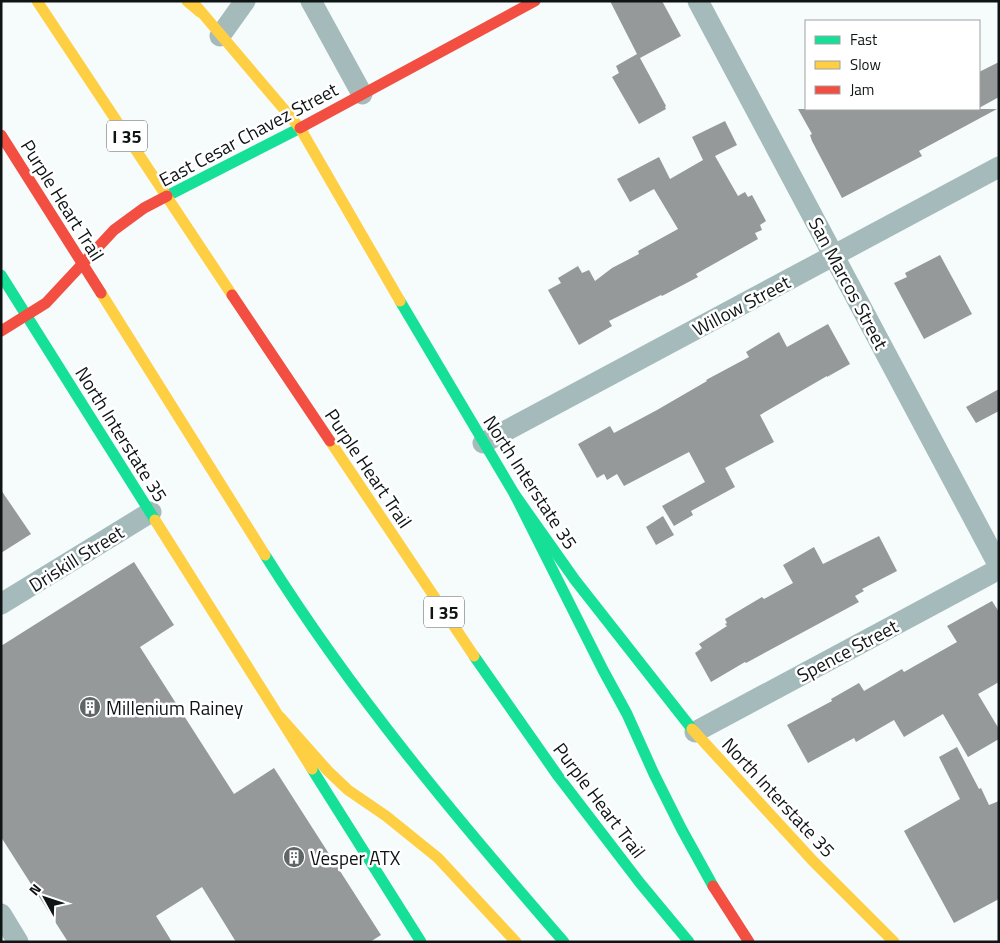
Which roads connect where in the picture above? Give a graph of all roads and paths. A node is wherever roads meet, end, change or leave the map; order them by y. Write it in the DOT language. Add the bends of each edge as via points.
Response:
graph roads {
  1 [pos="37,1"];
  2 [pos="187,1"];
  3 [pos="192,1"];
  4 [pos="245,1"];
  5 [pos="311,1"];
  6 [pos="535,1"];
  7 [pos="698,1"];
  8 [pos="200,12"];
  9 [pos="220,36"];
  10 [pos="362,94"];
  11 [pos="300,128"];
  12 [pos="1,135"];
  13 [pos="999,167"];
  14 [pos="833,255"];
  15 [pos="1,275"];
  16 [pos="27,315"];
  17 [pos="1,331"];
  18 [pos="483,443"];
  19 [pos="515,495"];
  20 [pos="151,512"];
  21 [pos="999,567"];
  22 [pos="1,604"];
  23 [pos="280,717"];
  24 [pos="694,732"];
  25 [pos="1,914"];
  26 [pos="18,942"];
  27 [pos="421,942"];
  28 [pos="516,942"];
  29 [pos="564,942"];
  30 [pos="689,942"];
  31 [pos="749,942"];
  32 [pos="894,942"];
  1 -- 30 [label="main road, Purple Heart Trail / I 35" via="458,633 558,776"];
  2 -- 8 [label="main road"];
  3 -- 8 [label="main road, North Interstate 35"];
  4 -- 9 [label="street"];
  5 -- 10 [label="street"];
  6 -- 10 [label="main road, East Cesar Chavez Street"];
  7 -- 14 [label="street, San Marcos Street"];
  8 -- 9 [label="main road, North Interstate 35"];
  9 -- 11 [label="main road, North Interstate 35"];
  10 -- 11 [label="main road, East Cesar Chavez Street"];
  11 -- 16 [label="main road, East Cesar Chavez Street" via="144,208 114,230 46,303"];
  11 -- 18 [label="main road, North Interstate 35"];
  12 -- 29 [label="main road, Purple Heart Trail" via="298,607 408,757"];
  13 -- 14 [label="street, Willow Street"];
  14 -- 18 [label="street, Willow Street"];
  14 -- 21 [label="street, San Marcos Street"];
  15 -- 16 [label="main road, North Interstate 35"];
  16 -- 17 [label="main road, East Cesar Chavez Street"];
  16 -- 20 [label="main road, North Interstate 35"];
  18 -- 19 [label="main road, North Interstate 35"];
  19 -- 24 [label="main road, North Interstate 35" via="575,580"];
  19 -- 31 [label="main road" via="627,714 681,828"];
  20 -- 22 [label="street, Driskill Street"];
  20 -- 23 [label="main road, North Interstate 35"];
  21 -- 24 [label="street, Spence Street"];
  23 -- 27 [label="main road, North Interstate 35"];
  23 -- 28 [label="main road" via="348,790 438,858"];
  24 -- 32 [label="main road, North Interstate 35" via="813,861"];
  25 -- 26 [label="street"];
}
